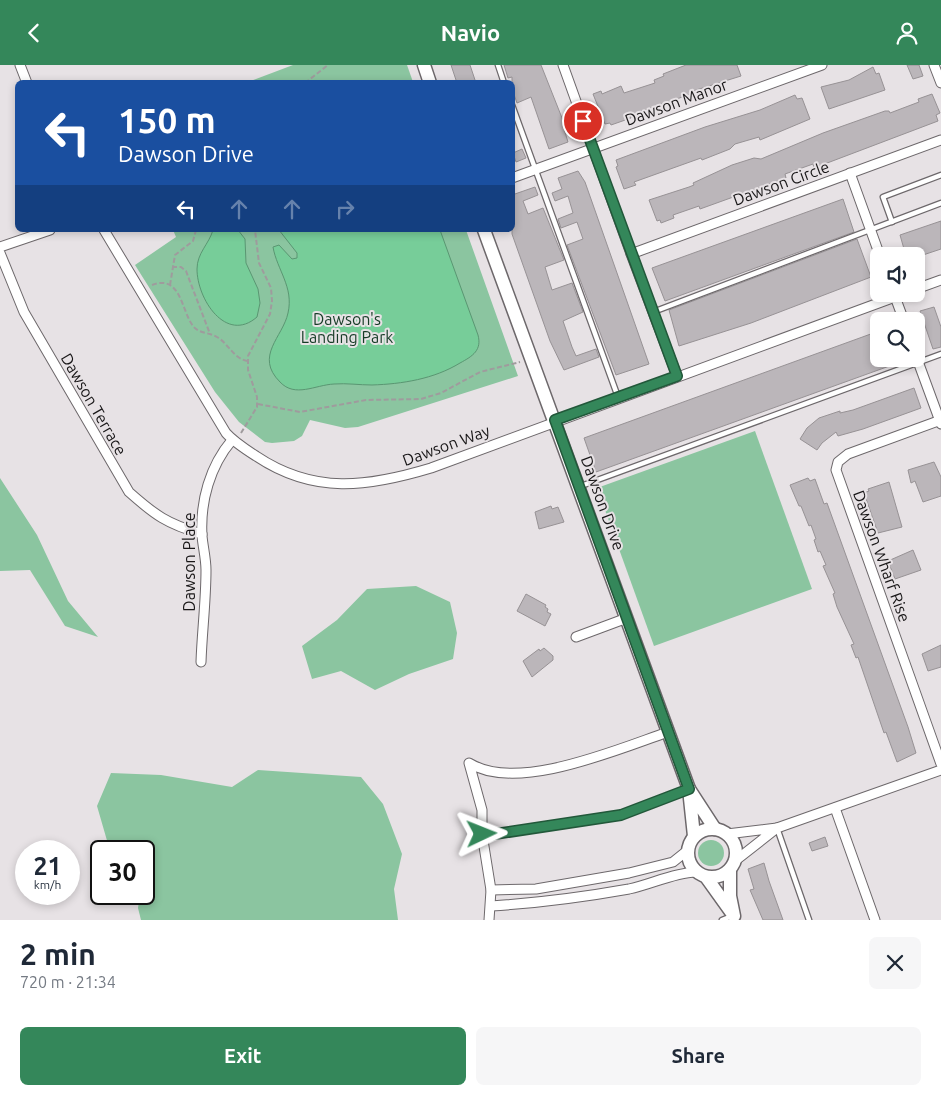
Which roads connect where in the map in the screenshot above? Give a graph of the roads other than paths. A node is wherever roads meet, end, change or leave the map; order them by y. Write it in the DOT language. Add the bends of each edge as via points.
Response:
graph roads {
  1 [pos="20,65"];
  2 [pos="424,65"];
  3 [pos="498,65"];
  4 [pos="562,65"];
  5 [pos="822,65"];
  6 [pos="934,65"];
  7 [pos="26,80"];
  8 [pos="429,80"];
  9 [pos="503,80"];
  10 [pos="941,83"];
  11 [pos="515,113"];
  12 [pos="941,140"];
  13 [pos="593,148"];
  14 [pos="535,169"];
  15 [pos="850,173"];
  16 [pos="941,175"];
  17 [pos="515,176"];
  18 [pos="941,203"];
  19 [pos="892,221"];
  20 [pos="870,230"];
  21 [pos="44,232"];
  22 [pos="105,232"];
  23 [pos="485,232"];
  24 [pos="0,247"];
  25 [pos="877,247"];
  26 [pos="0,253"];
  27 [pos="631,254"];
  28 [pos="941,279"];
  29 [pos="925,285"];
  30 [pos="878,302"];
  31 [pos="653,312"];
  32 [pos="941,354"];
  33 [pos="925,357"];
  34 [pos="896,367"];
  35 [pos="920,367"];
  36 [pos="677,376"];
  37 [pos="618,397"];
  38 [pos="555,420"];
  39 [pos="941,422"];
  40 [pos="232,439"];
  41 [pos="579,487"];
  42 [pos="202,534"];
  43 [pos="627,618"];
  44 [pos="576,637"];
  45 [pos="201,662"];
  46 [pos="668,732"];
  47 [pos="941,764"];
  48 [pos="941,770"];
  49 [pos="689,789"];
  50 [pos="835,808"];
  51 [pos="777,829"];
  52 [pos="721,832"];
  53 [pos="482,836"];
  54 [pos="694,836"];
  55 [pos="688,850"];
  56 [pos="732,865"];
  57 [pos="701,874"];
  58 [pos="491,890"];
  59 [pos="491,906"];
  60 [pos="730,919"];
  61 [pos="489,920"];
  62 [pos="809,920"];
  63 [pos="875,920"];
  1 -- 7 [label="street"];
  2 -- 8 [label="street"];
  3 -- 9 [label="lane"];
  4 -- 13 [label="street"];
  5 -- 13 [label="street, Dawson Manor"];
  6 -- 10 [label="street"];
  11 -- 14 [label="lane"];
  12 -- 15 [label="street, Dawson Circle"];
  13 -- 14 [label="street, Dawson Manor"];
  13 -- 27 [label="street"];
  14 -- 17 [label="street, Dawson Manor"];
  14 -- 37 [label="lane"];
  15 -- 20 [label="street"];
  15 -- 27 [label="street, Dawson Circle"];
  16 -- 19 [label="lane" via="883,197"];
  18 -- 19 [label="lane"];
  19 -- 20 [label="lane"];
  20 -- 25 [label="street"];
  20 -- 31 [label="lane"];
  21 -- 24 [label="street"];
  22 -- 40 [label="street, Dawson Way"];
  23 -- 38 [label="street, Dawson Drive"];
  26 -- 42 [label="street, Dawson Terrace" via="24,312 129,491 154,515"];
  27 -- 31 [label="street"];
  28 -- 29 [label="street"];
  30 -- 36 [label="street, Dawson Way"];
  31 -- 36 [label="street"];
  32 -- 33 [label="lane"];
  34 -- 41 [label="lane"];
  35 -- 39 [label="street"];
  36 -- 37 [label="street, Dawson Way"];
  37 -- 38 [label="street, Dawson Way"];
  38 -- 40 [label="street, Dawson Way" via="431,468 389,481 351,485 320,484 294,476 272,466"];
  38 -- 41 [label="street, Dawson Drive"];
  39 -- 47 [label="street, Dawson Wharf Rise" via="848,454 838,462 836,469"];
  40 -- 42 [label="street, Dawson Place" via="222,451 208,482"];
  41 -- 43 [label="street, Dawson Drive"];
  42 -- 45 [label="street, Dawson Place" via="206,569"];
  43 -- 44 [label="street"];
  43 -- 46 [label="street, Dawson Drive"];
  46 -- 49 [label="street, Dawson Drive"];
  46 -- 53 [label="street" via="568,765 539,771 505,774 482,771 470,763 482,810"];
  48 -- 50 [label="street"];
  49 -- 52 [label="street, Dawson Drive"];
  49 -- 53 [label="lane" via="621,815"];
  49 -- 54 [label="street, Dawson Drive"];
  50 -- 51 [label="street"];
  50 -- 63 [label="street"];
  51 -- 52 [label="street"];
  51 -- 56 [label="street"];
  51 -- 62 [label="lane"];
  52 -- 54 [label="street" via="708,829"];
  52 -- 56 [label="street" via="734,842 736,850"];
  53 -- 58 [label="street"];
  54 -- 55 [label="street"];
  55 -- 57 [label="street" via="691,865"];
  55 -- 58 [label="street" via="672,862 630,873 536,889"];
  56 -- 57 [label="street" via="720,877"];
  56 -- 60 [label="street"];
  57 -- 59 [label="street" via="680,873 631,888 535,903"];
  57 -- 60 [label="street"];
  58 -- 59 [label="street"];
  59 -- 61 [label="street"];
}
